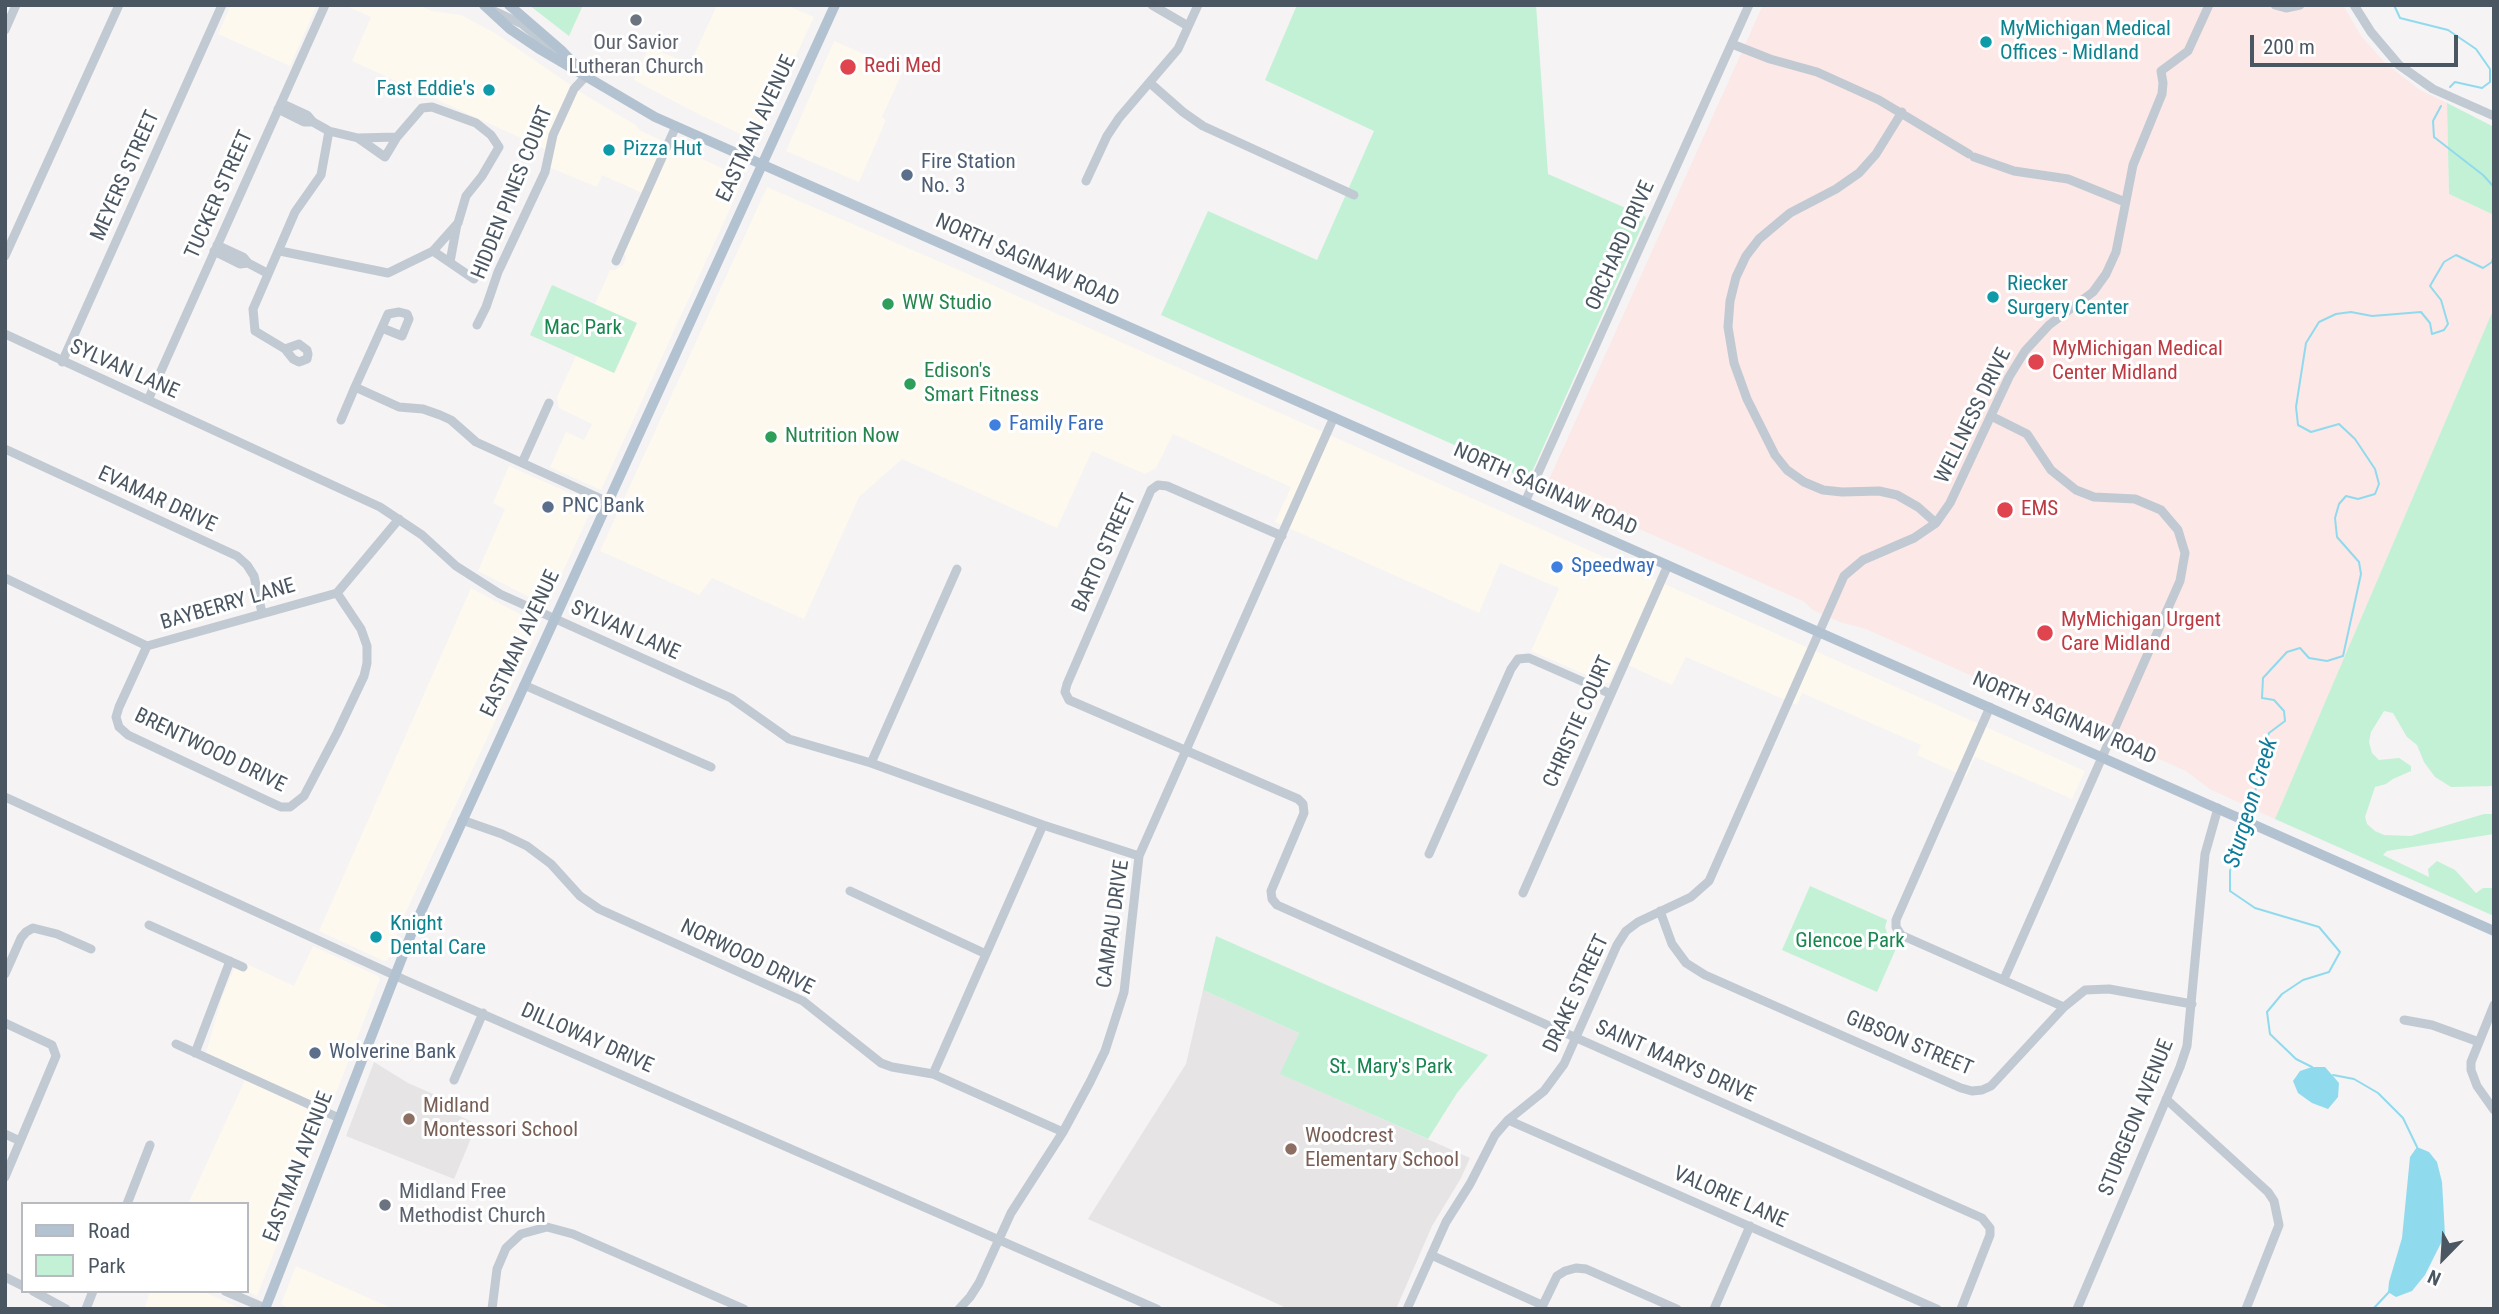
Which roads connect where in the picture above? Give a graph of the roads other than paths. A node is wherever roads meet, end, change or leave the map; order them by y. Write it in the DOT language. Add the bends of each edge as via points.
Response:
graph roads {
  1 [pos="16,5"];
  2 [pos="119,5"];
  3 [pos="222,5"];
  4 [pos="325,5"];
  5 [pos="509,5"];
  6 [pos="835,5"];
  7 [pos="1152,5"];
  8 [pos="1198,5"];
  9 [pos="1749,5"];
  10 [pos="2209,5"];
  11 [pos="2275,5"];
  12 [pos="2300,5"];
  13 [pos="2354,5"];
  14 [pos="484,6"];
  15 [pos="1188,26"];
  16 [pos="5,30"];
  17 [pos="1732,44"];
  18 [pos="586,76"];
  19 [pos="1150,83"];
  20 [pos="279,106"];
  21 [pos="1902,112"];
  22 [pos="2494,116"];
  23 [pos="676,126"];
  24 [pos="329,131"];
  25 [pos="397,137"];
  26 [pos="358,138"];
  27 [pos="762,164"];
  28 [pos="1086,181"];
  29 [pos="1354,195"];
  30 [pos="2125,202"];
  31 [pos="458,223"];
  32 [pos="216,248"];
  33 [pos="280,251"];
  34 [pos="433,251"];
  35 [pos="5,256"];
  36 [pos="615,261"];
  37 [pos="450,262"];
  38 [pos="267,272"];
  39 [pos="474,279"];
  40 [pos="477,325"];
  41 [pos="382,328"];
  42 [pos="5,334"];
  43 [pos="285,349"];
  44 [pos="62,362"];
  45 [pos="355,387"];
  46 [pos="148,400"];
  47 [pos="549,403"];
  48 [pos="1991,416"];
  49 [pos="1334,417"];
  50 [pos="341,420"];
  51 [pos="5,449"];
  52 [pos="522,463"];
  53 [pos="608,502"];
  54 [pos="1525,502"];
  55 [pos="399,519"];
  56 [pos="1936,523"];
  57 [pos="1282,536"];
  58 [pos="1668,565"];
  59 [pos="957,569"];
  60 [pos="5,578"];
  61 [pos="337,593"];
  62 [pos="262,612"];
  63 [pos="554,619"];
  64 [pos="1819,632"];
  65 [pos="148,646"];
  66 [pos="524,685"];
  67 [pos="1611,694"];
  68 [pos="1990,707"];
  69 [pos="1187,751"];
  70 [pos="2103,757"];
  71 [pos="871,763"];
  72 [pos="711,767"];
  73 [pos="5,797"];
  74 [pos="2218,808"];
  75 [pos="462,820"];
  76 [pos="1043,825"];
  77 [pos="1429,854"];
  78 [pos="1139,856"];
  79 [pos="850,891"];
  80 [pos="1522,893"];
  81 [pos="1660,911"];
  82 [pos="149,925"];
  83 [pos="2494,930"];
  84 [pos="91,949"];
  85 [pos="986,954"];
  86 [pos="230,961"];
  87 [pos="243,967"];
  88 [pos="5,974"];
  89 [pos="394,975"];
  90 [pos="2004,979"];
  91 [pos="2192,1004"];
  92 [pos="2494,1005"];
  93 [pos="2064,1007"];
  94 [pos="483,1013"];
  95 [pos="2404,1020"];
  96 [pos="5,1023"];
  97 [pos="1576,1038"];
  98 [pos="2479,1042"];
  99 [pos="176,1044"];
  100 [pos="195,1053"];
  101 [pos="933,1074"];
  102 [pos="454,1080"];
  103 [pos="2166,1099"];
  104 [pos="2494,1110"];
  105 [pos="339,1118"];
  106 [pos="1508,1120"];
  107 [pos="1063,1132"];
  108 [pos="5,1134"];
  109 [pos="20,1141"];
  110 [pos="150,1145"];
  111 [pos="5,1177"];
  112 [pos="128,1202"];
  113 [pos="1750,1226"];
  114 [pos="1000,1238"];
  115 [pos="1431,1255"];
  116 [pos="5,1277"];
  117 [pos="21,1285"];
  118 [pos="37,1293"];
  119 [pos="230,1293"];
  120 [pos="1542,1307"];
  121 [pos="66,1309"];
  122 [pos="266,1309"];
  123 [pos="492,1309"];
  124 [pos="744,1309"];
  125 [pos="959,1309"];
  126 [pos="1157,1309"];
  127 [pos="1407,1309"];
  128 [pos="1677,1309"];
  129 [pos="1714,1309"];
  130 [pos="1937,1309"];
  131 [pos="1962,1309"];
  132 [pos="2077,1309"];
  133 [pos="2246,1309"];
  1 -- 16 [label="street"];
  2 -- 35 [label="street"];
  3 -- 44 [label="street, MEYERS STREET"];
  4 -- 20 [label="street, TUCKER STREET"];
  5 -- 18 [label="main road, NORTH SAGINAW ROAD"];
  6 -- 27 [label="main road, EASTMAN AVENUE"];
  7 -- 15 [label="street"];
  8 -- 15 [label="street"];
  9 -- 17 [label="street, ORCHARD DRIVE"];
  10 -- 30 [label="street, WELLNESS DRIVE" via="2188,51 2161,71 2162,94 2133,165"];
  11 -- 12 [label="street"];
  13 -- 22 [label="street" via="2399,65 2433,89"];
  14 -- 18 [label="main road, NORTH SAGINAW ROAD" via="510,29"];
  15 -- 19 [label="street" via="1178,49"];
  17 -- 21 [label="street" via="1817,72"];
  17 -- 54 [label="street, ORCHARD DRIVE"];
  18 -- 23 [label="main road, NORTH SAGINAW ROAD"];
  18 -- 40 [label="street, HIDDEN PINES COURT" via="574,89 553,135 545,172"];
  19 -- 28 [label="street" via="1113,127"];
  19 -- 29 [label="street" via="1203,126"];
  20 -- 24 [label="street" via="307,115"];
  20 -- 32 [label="street, TUCKER STREET"];
  21 -- 30 [label="street" via="1971,155 2014,171 2068,179"];
  21 -- 56 [label="street" via="1859,173 1790,213 1759,239 1736,277 1728,327 1747,400 1787,470 1824,490 1897,495"];
  23 -- 27 [label="main road, NORTH SAGINAW ROAD"];
  23 -- 36 [label="street"];
  24 -- 26 [label="street"];
  24 -- 33 [label="street" via="321,175 295,212"];
  25 -- 26 [label="street"];
  25 -- 26 [label="street" via="385,157"];
  25 -- 31 [label="street" via="422,108 432,107 476,123 491,135 499,147 466,196"];
  27 -- 49 [label="main road, NORTH SAGINAW ROAD"];
  27 -- 53 [label="main road, EASTMAN AVENUE"];
  30 -- 48 [label="street, WELLNESS DRIVE" via="2116,252 2106,274 2093,292 2033,341 2013,369"];
  31 -- 34 [label="street"];
  31 -- 37 [label="street"];
  32 -- 38 [label="street"];
  32 -- 46 [label="street, TUCKER STREET"];
  33 -- 34 [label="street" via="388,273"];
  33 -- 38 [label="street"];
  34 -- 37 [label="street"];
  37 -- 39 [label="street"];
  38 -- 43 [label="street" via="253,309 255,331"];
  41 -- 45 [label="street"];
  42 -- 44 [label="street, SYLVAN LANE"];
  44 -- 46 [label="street, SYLVAN LANE"];
  45 -- 50 [label="street"];
  45 -- 52 [label="street" via="399,407 440,415 476,442"];
  46 -- 55 [label="street, SYLVAN LANE"];
  47 -- 52 [label="street"];
  48 -- 56 [label="street, WELLNESS DRIVE"];
  48 -- 70 [label="street" via="2027,434 2067,485 2094,497 2135,499 2152,505 2168,517 2182,539 2185,553 2180,581"];
  49 -- 54 [label="main road, NORTH SAGINAW ROAD"];
  49 -- 57 [label="street, CAMPAU DRIVE"];
  51 -- 62 [label="street, EVAMAR DRIVE" via="237,556 254,576"];
  52 -- 53 [label="street"];
  53 -- 63 [label="main road, EASTMAN AVENUE"];
  54 -- 58 [label="main road, NORTH SAGINAW ROAD"];
  55 -- 61 [label="street"];
  55 -- 63 [label="street, SYLVAN LANE" via="475,579"];
  56 -- 64 [label="street, WELLNESS DRIVE" via="1852,568"];
  57 -- 69 [label="street, CAMPAU DRIVE"];
  57 -- 69 [label="street, BARTO STREET" via="1167,486 1151,490 1065,692 1069,700"];
  58 -- 64 [label="main road, NORTH SAGINAW ROAD"];
  58 -- 67 [label="street, CHRISTIE COURT"];
  59 -- 71 [label="street"];
  60 -- 65 [label="street, BAYBERRY LANE"];
  61 -- 62 [label="street, BAYBERRY LANE"];
  61 -- 65 [label="street, BRENTWOOD DRIVE" via="361,629 367,663 304,796 290,807 270,802 119,727 119,708"];
  62 -- 65 [label="street, BAYBERRY LANE"];
  63 -- 66 [label="main road, EASTMAN AVENUE"];
  63 -- 71 [label="street, SYLVAN LANE" via="731,698 789,740"];
  64 -- 68 [label="main road, NORTH SAGINAW ROAD"];
  64 -- 81 [label="street, DRAKE STREET" via="1709,881 1691,897"];
  66 -- 72 [label="street"];
  66 -- 75 [label="main road, EASTMAN AVENUE"];
  67 -- 77 [label="street" via="1529,658 1518,659"];
  67 -- 80 [label="street, CHRISTIE COURT"];
  68 -- 70 [label="main road, NORTH SAGINAW ROAD"];
  68 -- 90 [label="street" via="1896,927 1900,935"];
  69 -- 78 [label="street, CAMPAU DRIVE"];
  69 -- 97 [label="street, SAINT MARYS DRIVE" via="1303,804 1304,813 1271,891 1272,899 1284,909"];
  70 -- 74 [label="main road, NORTH SAGINAW ROAD"];
  70 -- 90 [label="street"];
  71 -- 76 [label="street, SYLVAN LANE"];
  73 -- 89 [label="street, DILLOWAY DRIVE"];
  74 -- 83 [label="main road, NORTH SAGINAW ROAD"];
  74 -- 91 [label="street, STURGEON AVENUE" via="2206,854"];
  75 -- 89 [label="main road, EASTMAN AVENUE"];
  75 -- 101 [label="street, NORWOOD DRIVE" via="527,846 599,909 803,1001 881,1063"];
  76 -- 78 [label="street, SYLVAN LANE"];
  76 -- 85 [label="street"];
  78 -- 107 [label="street, CAMPAU DRIVE" via="1120,1005 1095,1072"];
  79 -- 85 [label="street"];
  81 -- 93 [label="street, GIBSON STREET" via="1672,944 1686,963 1705,975 1972,1091 1991,1086"];
  81 -- 97 [label="street, DRAKE STREET" via="1626,931"];
  82 -- 86 [label="street"];
  84 -- 88 [label="street" via="33,928 21,938"];
  85 -- 101 [label="street"];
  86 -- 87 [label="street"];
  86 -- 100 [label="street"];
  89 -- 94 [label="street, DILLOWAY DRIVE"];
  89 -- 105 [label="main road, EASTMAN AVENUE"];
  90 -- 93 [label="street"];
  91 -- 93 [label="street, GIBSON STREET" via="2095,988"];
  91 -- 103 [label="street, STURGEON AVENUE" via="2187,1046"];
  92 -- 98 [label="street"];
  94 -- 102 [label="street"];
  94 -- 114 [label="street, DILLOWAY DRIVE"];
  95 -- 98 [label="street"];
  96 -- 109 [label="street" via="52,1045 55,1051"];
  97 -- 106 [label="street, DRAKE STREET" via="1555,1079"];
  97 -- 131 [label="street, SAINT MARYS DRIVE" via="1982,1218 1990,1236"];
  98 -- 104 [label="street" via="2471,1070"];
  99 -- 100 [label="street"];
  100 -- 105 [label="street"];
  101 -- 107 [label="street, NORWOOD DRIVE"];
  103 -- 132 [label="street, STURGEON AVENUE"];
  103 -- 133 [label="street" via="2274,1201 2279,1225"];
  105 -- 122 [label="main road, EASTMAN AVENUE"];
  106 -- 113 [label="street, VALORIE LANE"];
  106 -- 115 [label="street, DRAKE STREET" via="1488,1145"];
  107 -- 114 [label="street, CAMPAU DRIVE"];
  108 -- 109 [label="street"];
  109 -- 111 [label="street"];
  110 -- 112 [label="street"];
  113 -- 129 [label="street"];
  113 -- 130 [label="street, VALORIE LANE"];
  114 -- 125 [label="street, CAMPAU DRIVE" via="979,1283"];
  114 -- 126 [label="street, DILLOWAY DRIVE"];
  115 -- 120 [label="street"];
  115 -- 127 [label="street, DRAKE STREET"];
  116 -- 117 [label="street"];
  118 -- 121 [label="street"];
  119 -- 122 [label="street"];
  120 -- 128 [label="street" via="1557,1276 1576,1268"];
  123 -- 124 [label="street" via="500,1258 512,1241 547,1227 573,1234"];
}
